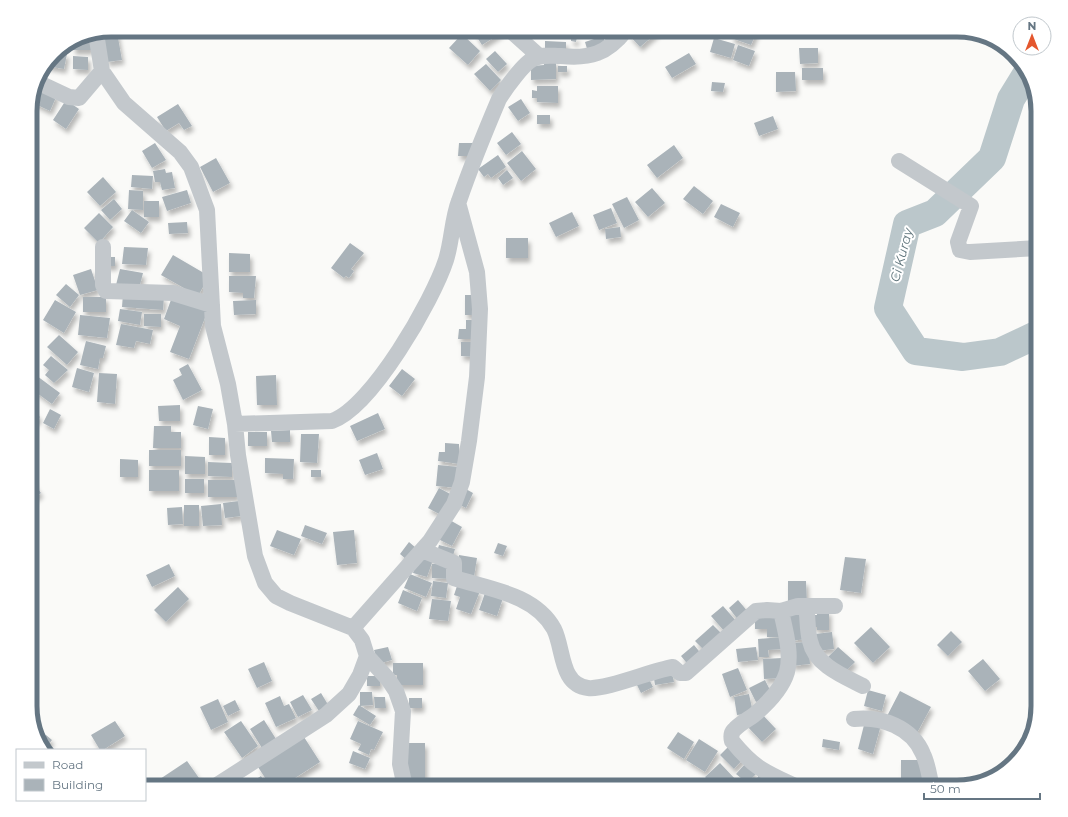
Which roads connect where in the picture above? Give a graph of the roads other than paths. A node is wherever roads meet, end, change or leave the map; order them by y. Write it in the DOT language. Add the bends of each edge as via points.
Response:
graph roads {
  1 [pos="518,37"];
  2 [pos="619,37"];
  3 [pos="97,38"];
  4 [pos="540,56"];
  5 [pos="102,71"];
  6 [pos="42,84"];
  7 [pos="899,161"];
  8 [pos="458,203"];
  9 [pos="103,247"];
  10 [pos="1031,248"];
  11 [pos="212,305"];
  12 [pos="235,424"];
  13 [pos="422,550"];
  14 [pos="806,606"];
  15 [pos="835,606"];
  16 [pos="781,611"];
  17 [pos="353,628"];
  18 [pos="367,656"];
  19 [pos="863,686"];
  20 [pos="854,718"];
  21 [pos="225,780"];
  22 [pos="403,780"];
  23 [pos="782,780"];
  24 [pos="930,780"];
  1 -- 4 [label="street"];
  2 -- 4 [label="street" via="606,50 588,57"];
  3 -- 5 [label="street"];
  4 -- 8 [label="street" via="532,59 499,99"];
  5 -- 6 [label="street" via="79,98 69,97"];
  5 -- 11 [label="street" via="124,104 180,152 191,167 207,210"];
  7 -- 10 [label="street" via="972,208 958,242 960,250 970,252"];
  8 -- 12 [label="street" via="447,258 426,305 392,362 365,394 340,418 332,421"];
  8 -- 13 [label="street" via="479,289 477,377 462,482 454,504"];
  9 -- 11 [label="street" via="103,285 106,291 173,293"];
  11 -- 12 [label="street" via="213,326"];
  12 -- 17 [label="street" via="258,568 265,583 276,596"];
  13 -- 16 [label="street" via="454,562 454,578 511,594 541,613 554,629 570,679 578,686 588,688 603,687 673,666 680,673 686,673 756,612"];
  13 -- 17 [label="street"];
  14 -- 15 [label="street"];
  14 -- 16 [label="street"];
  14 -- 19 [label="street" via="810,640 818,656 836,672"];
  16 -- 23 [label="street" via="789,664 784,680 779,690 734,731 731,738 749,761"];
  17 -- 18 [label="street" via="362,640"];
  18 -- 21 [label="street" via="349,694 326,715"];
  18 -- 22 [label="street" via="396,691 403,711 400,764"];
  20 -- 24 [label="street" via="883,720 906,732 924,755"];
}
